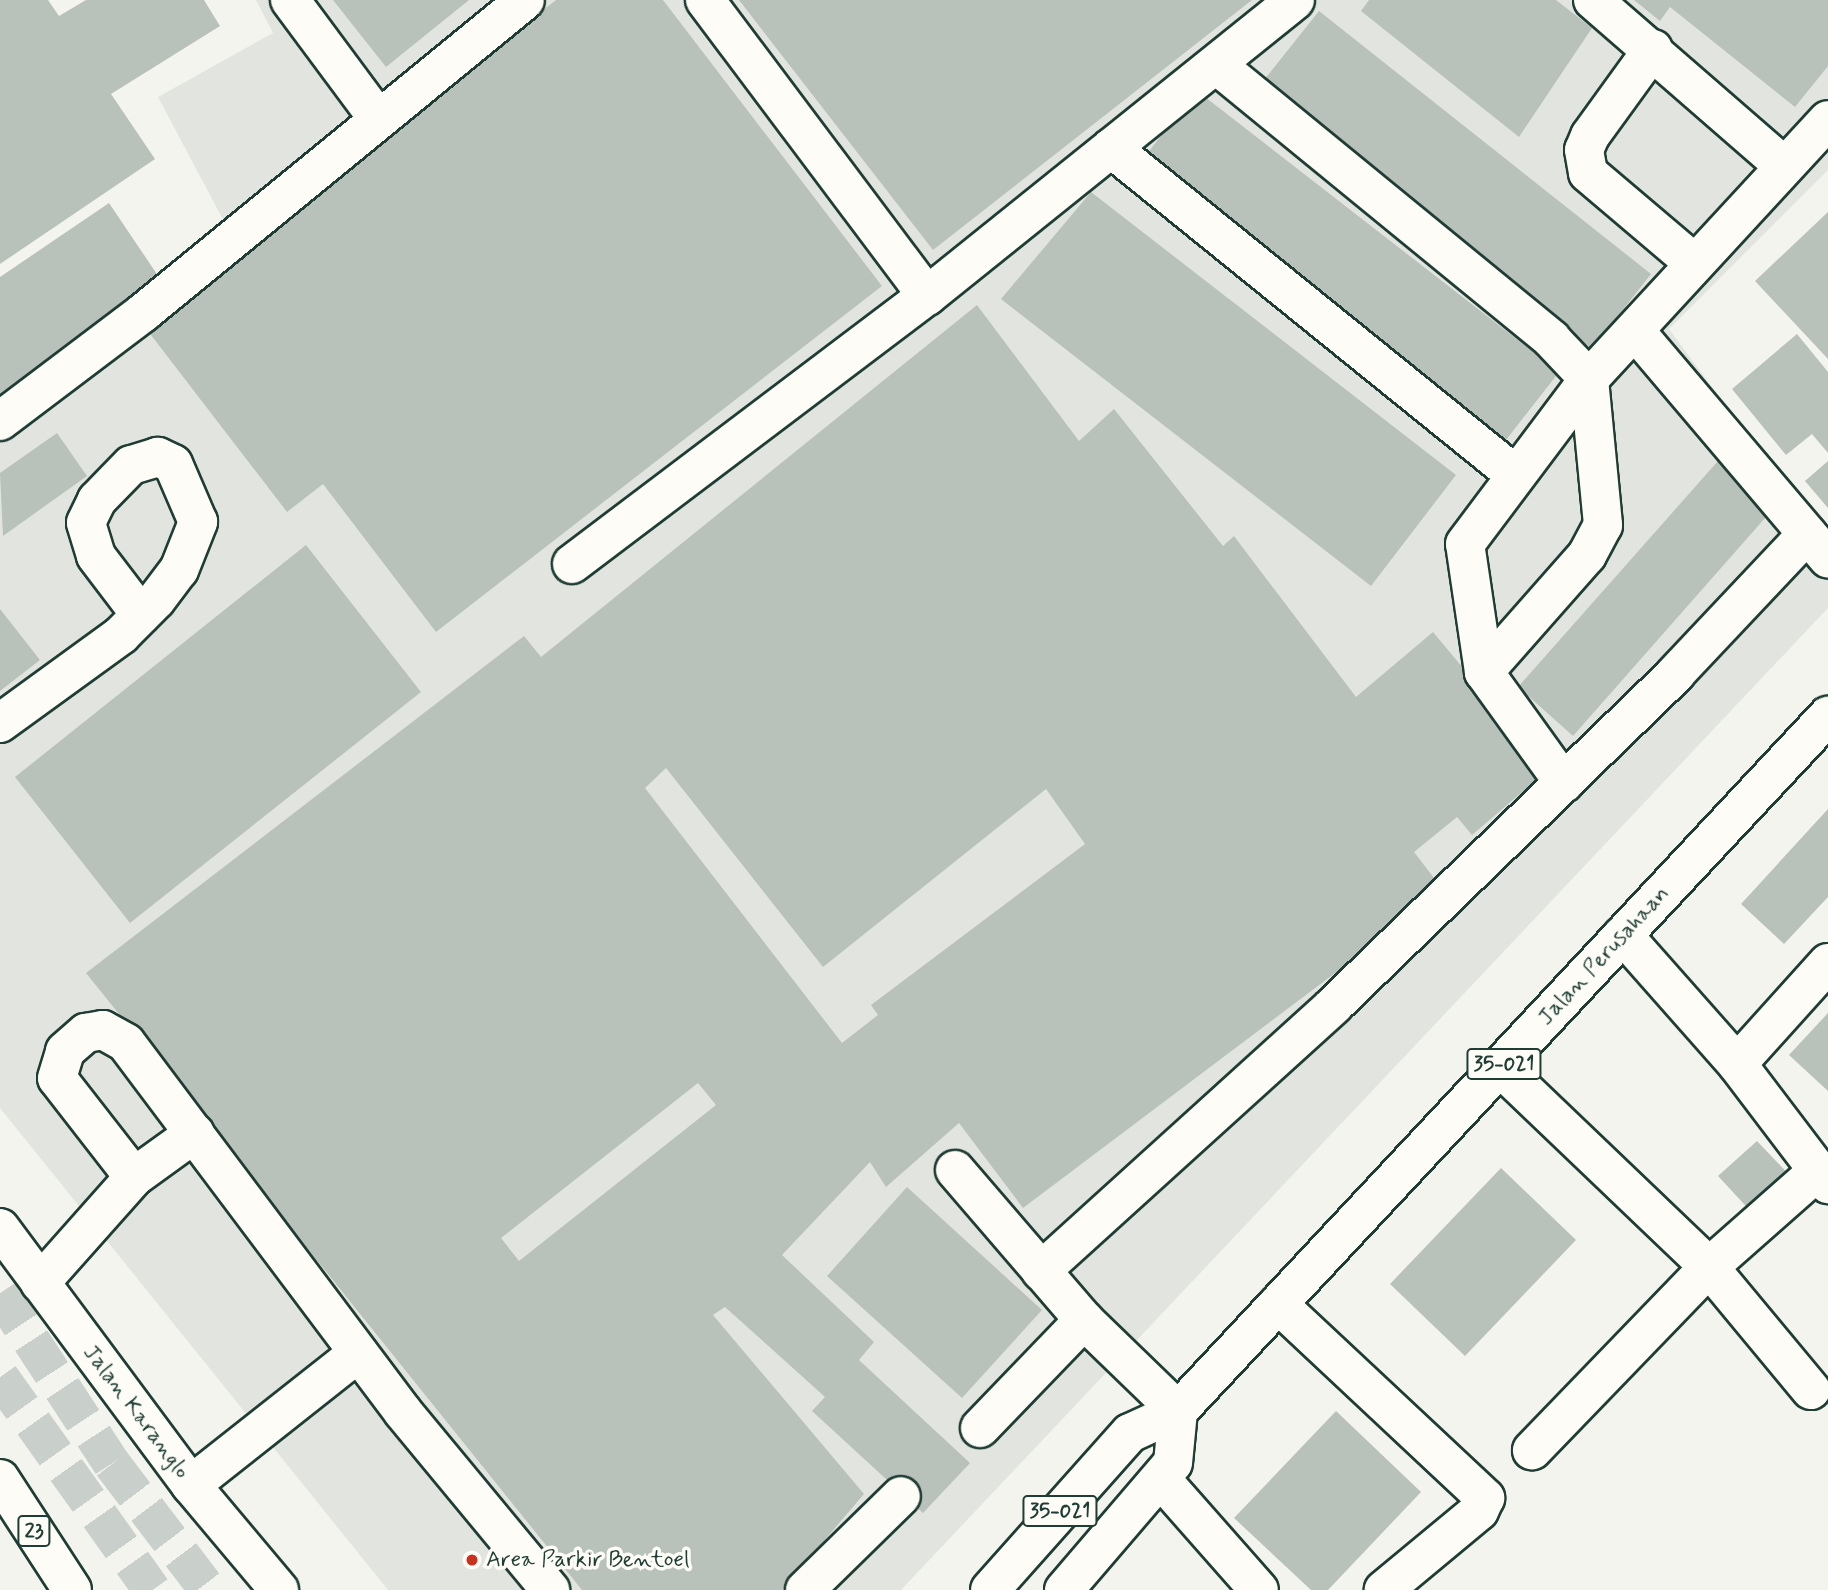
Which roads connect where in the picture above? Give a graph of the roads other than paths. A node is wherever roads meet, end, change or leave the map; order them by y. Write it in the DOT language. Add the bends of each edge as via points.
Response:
graph roads {
  1 [pos="290,0"];
  2 [pos="525,0"];
  3 [pos="705,0"];
  4 [pos="1295,0"];
  5 [pos="1593,0"];
  6 [pos="1653,49"];
  7 [pos="1218,66"];
  8 [pos="377,117"];
  9 [pos="1828,120"];
  10 [pos="1111,148"];
  11 [pos="1783,165"];
  12 [pos="1693,262"];
  13 [pos="927,296"];
  14 [pos="1636,332"];
  15 [pos="1589,379"];
  16 [pos="0,421"];
  17 [pos="1513,473"];
  18 [pos="1818,546"];
  19 [pos="572,564"];
  20 [pos="141,615"];
  21 [pos="1485,671"];
  22 [pos="1828,716"];
  23 [pos="0,723"];
  24 [pos="1564,783"];
  25 [pos="1623,935"];
  26 [pos="1828,963"];
  27 [pos="1737,1064"];
  28 [pos="1500,1067"];
  29 [pos="195,1133"];
  30 [pos="955,1170"];
  31 [pos="134,1177"];
  32 [pos="1823,1177"];
  33 [pos="0,1228"];
  34 [pos="1709,1267"];
  35 [pos="1041,1271"];
  36 [pos="40,1283"];
  37 [pos="1278,1304"];
  38 [pos="1084,1320"];
  39 [pos="358,1353"];
  40 [pos="1811,1390"];
  41 [pos="1178,1411"];
  42 [pos="980,1428"];
  43 [pos="1532,1450"];
  44 [pos="0,1479"];
  45 [pos="1161,1479"];
  46 [pos="191,1485"];
  47 [pos="901,1496"];
  48 [pos="66,1588"];
  49 [pos="279,1590"];
  50 [pos="550,1590"];
  51 [pos="806,1590"];
  52 [pos="990,1590"];
  53 [pos="1064,1590"];
  54 [pos="1259,1590"];
  55 [pos="1384,1590"];
  1 -- 8 [label="main road"];
  2 -- 8 [label="main road"];
  3 -- 13 [label="main road"];
  4 -- 7 [label="main road"];
  5 -- 6 [label="main road"];
  6 -- 11 [label="main road"];
  6 -- 12 [label="main road" via="1590,136 1584,150 1588,173"];
  7 -- 10 [label="main road"];
  7 -- 15 [label="main road" via="1551,339"];
  8 -- 16 [label="main road" via="144,312"];
  9 -- 11 [label="main road"];
  10 -- 13 [label="main road"];
  10 -- 17 [label="main road"];
  11 -- 12 [label="main road"];
  12 -- 14 [label="main road"];
  13 -- 19 [label="main road"];
  14 -- 15 [label="main road"];
  14 -- 18 [label="main road"];
  15 -- 17 [label="main road"];
  15 -- 21 [label="main road" via="1603,525 1587,555"];
  17 -- 21 [label="main road" via="1465,544"];
  18 -- 24 [label="main road"];
  20 -- 23 [label="main road"];
  21 -- 24 [label="main road"];
  22 -- 25 [label="main road, Jalan Perusahaan / 35-021"];
  24 -- 35 [label="main road" via="1334,1005"];
  25 -- 27 [label="main road"];
  25 -- 28 [label="main road, Jalan Perusahaan / 35-021"];
  26 -- 27 [label="main road"];
  27 -- 32 [label="main road"];
  28 -- 34 [label="main road"];
  28 -- 37 [label="main road, Jalan Perusahaan / 35-021"];
  29 -- 31 [label="main road"];
  29 -- 31 [label="main road" via="121,1038 103,1030 86,1033 65,1051 58,1077"];
  29 -- 39 [label="main road"];
  30 -- 35 [label="main road"];
  31 -- 36 [label="main road"];
  32 -- 34 [label="main road"];
  33 -- 36 [label="main road, Jalan Karanglo"];
  34 -- 40 [label="main road"];
  34 -- 43 [label="main road"];
  35 -- 38 [label="main road"];
  36 -- 46 [label="main road, Jalan Karanglo"];
  37 -- 41 [label="main road, Jalan Perusahaan / 35-021"];
  37 -- 55 [label="main road" via="1485,1498 1479,1511"];
  38 -- 41 [label="main road"];
  38 -- 42 [label="main road"];
  39 -- 46 [label="main road"];
  39 -- 50 [label="main road"];
  41 -- 45 [label="main road, 35-021" via="1173,1463"];
  41 -- 52 [label="main road, Jalan Perusahaan / 35-021" via="1130,1433"];
  44 -- 48 [label="main road, 23"];
  45 -- 53 [label="main road, 35-021"];
  45 -- 54 [label="main road"];
  46 -- 49 [label="main road, Jalan Karanglo"];
  47 -- 51 [label="main road"];
}
